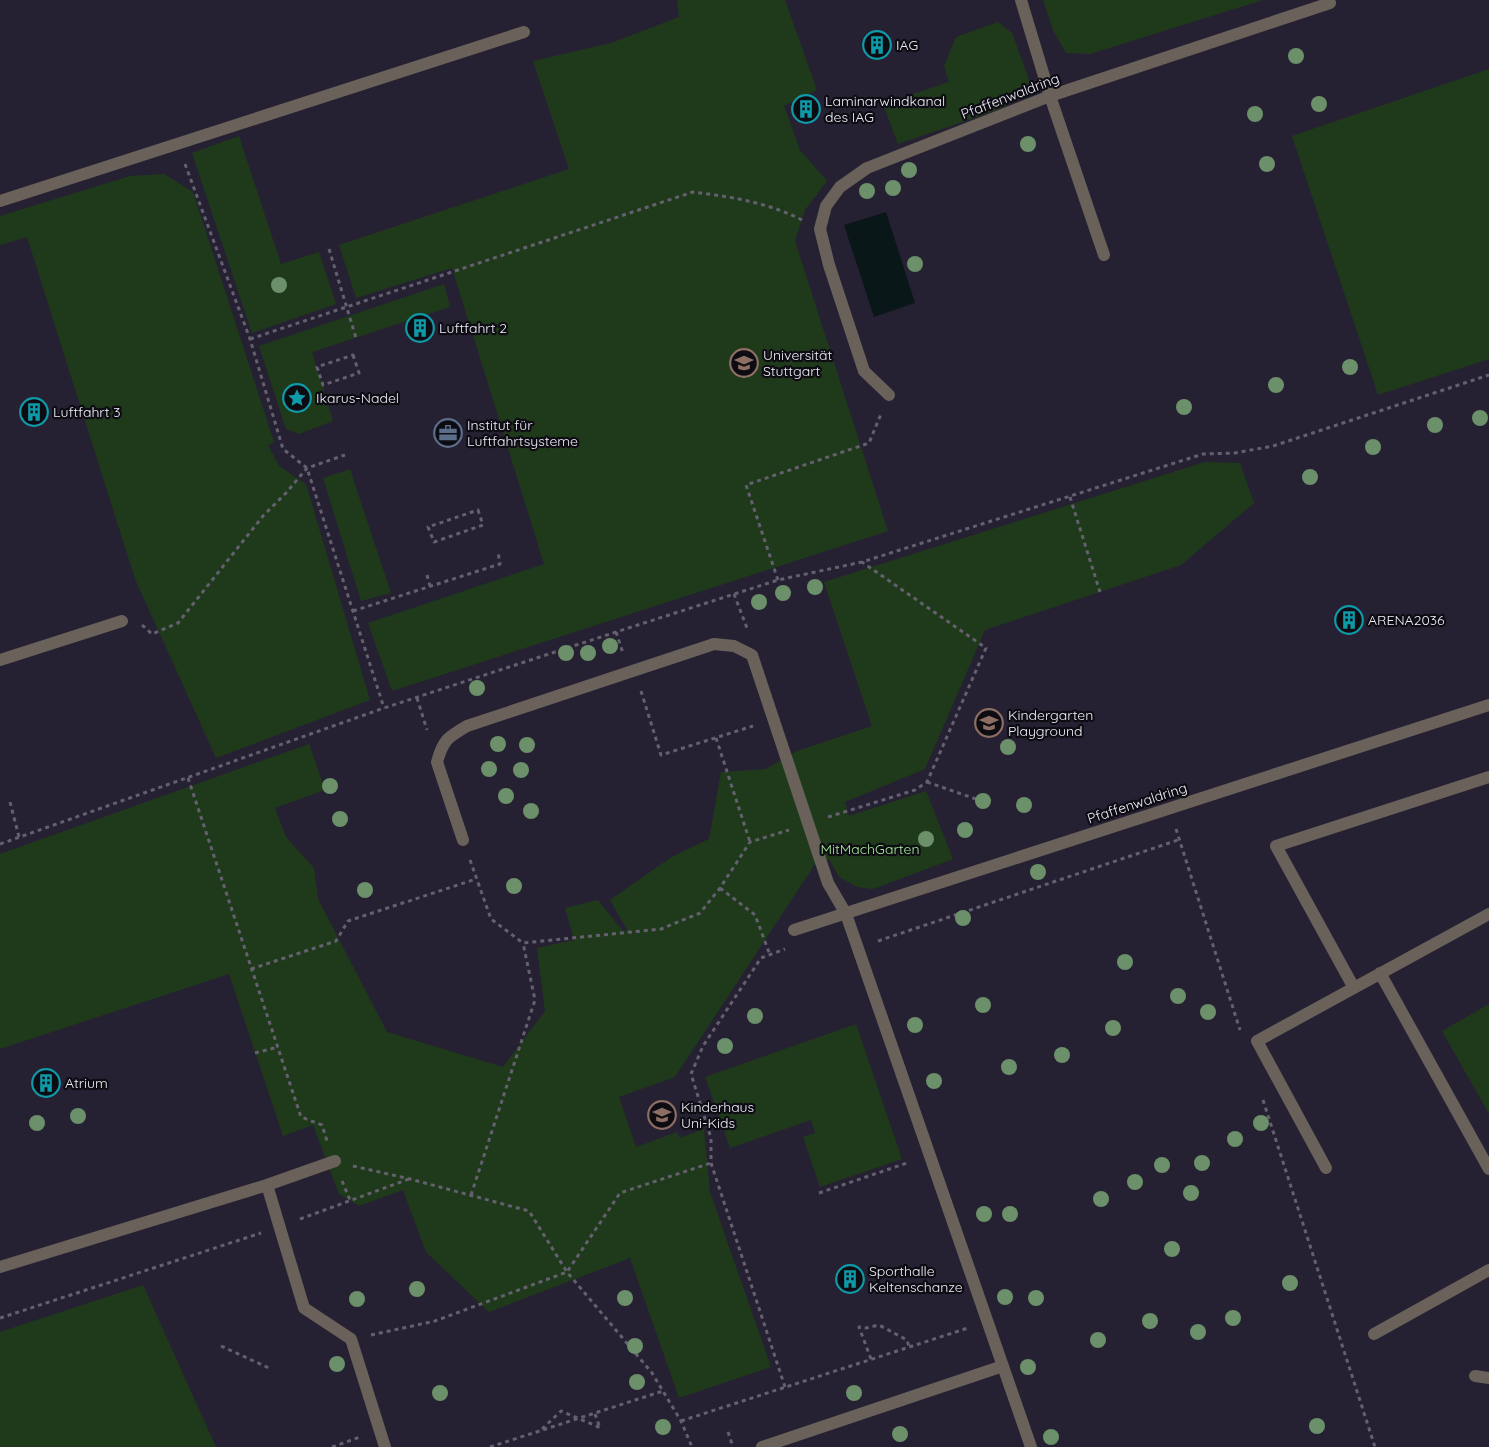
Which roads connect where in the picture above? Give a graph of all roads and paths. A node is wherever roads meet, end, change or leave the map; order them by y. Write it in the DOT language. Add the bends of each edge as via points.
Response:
graph roads {
  1 [pos="1021,0"];
  2 [pos="1330,3"];
  3 [pos="524,32"];
  4 [pos="1050,96"];
  5 [pos="178,144"];
  6 [pos="0,201"];
  7 [pos="820,229"];
  8 [pos="329,249"];
  9 [pos="1104,255"];
  10 [pos="347,307"];
  11 [pos="356,338"];
  12 [pos="250,339"];
  13 [pos="353,355"];
  14 [pos="1489,375"];
  15 [pos="889,395"];
  16 [pos="345,455"];
  17 [pos="307,468"];
  18 [pos="1070,497"];
  19 [pos="428,527"];
  20 [pos="498,552"];
  21 [pos="862,562"];
  22 [pos="427,575"];
  23 [pos="778,580"];
  24 [pos="430,586"];
  25 [pos="1100,592"];
  26 [pos="734,594"];
  27 [pos="353,611"];
  28 [pos="122,620"];
  29 [pos="757,653"];
  30 [pos="0,660"];
  31 [pos="634,671"];
  32 [pos="1489,705"];
  33 [pos="384,708"];
  34 [pos="779,717"];
  35 [pos="716,738"];
  36 [pos="1489,777"];
  37 [pos="188,778"];
  38 [pos="927,782"];
  39 [pos="976,799"];
  40 [pos="10,802"];
  41 [pos="1170,808"];
  42 [pos="809,823"];
  43 [pos="19,837"];
  44 [pos="463,840"];
  45 [pos="1178,840"];
  46 [pos="750,842"];
  47 [pos="0,844"];
  48 [pos="476,879"];
  49 [pos="720,888"];
  50 [pos="846,914"];
  51 [pos="1489,914"];
  52 [pos="794,930"];
  53 [pos="523,943"];
  54 [pos="786,948"];
  55 [pos="858,948"];
  56 [pos="770,955"];
  57 [pos="251,969"];
  58 [pos="1380,974"];
  59 [pos="1354,988"];
  60 [pos="1243,1039"];
  61 [pos="278,1047"];
  62 [pos="255,1053"];
  63 [pos="1261,1096"];
  64 [pos="335,1161"];
  65 [pos="913,1161"];
  66 [pos="710,1163"];
  67 [pos="1326,1168"];
  68 [pos="1489,1169"];
  69 [pos="410,1178"];
  70 [pos="268,1185"];
  71 [pos="819,1192"];
  72 [pos="471,1194"];
  73 [pos="280,1227"];
  74 [pos="0,1267"];
  75 [pos="1489,1270"];
  76 [pos="567,1272"];
  77 [pos="0,1318"];
  78 [pos="968,1328"];
  79 [pos="1374,1334"];
  80 [pos="351,1339"];
  81 [pos="221,1346"];
  82 [pos="910,1347"];
  83 [pos="871,1359"];
  84 [pos="1003,1366"];
  85 [pos="269,1368"];
  86 [pos="1475,1376"];
  87 [pos="1489,1378"];
  88 [pos="785,1387"];
  89 [pos="663,1390"];
  90 [pos="595,1414"];
  91 [pos="681,1421"];
  92 [pos="379,1430"];
  93 [pos="540,1431"];
  94 [pos="728,1432"];
  95 [pos="332,1447"];
  96 [pos="385,1447"];
  97 [pos="490,1447"];
  98 [pos="692,1447"];
  99 [pos="734,1447"];
  100 [pos="762,1447"];
  101 [pos="1031,1447"];
  102 [pos="1375,1447"];
  1 -- 4 [label="street"];
  2 -- 4 [label="street, Pfaffenwaldring"];
  3 -- 5 [label="street"];
  4 -- 7 [label="street, Pfaffenwaldring" via="867,168 840,187 826,206"];
  4 -- 9 [label="street"];
  5 -- 6 [label="street"];
  5 -- 12 [label="path"];
  7 -- 10 [label="path" via="782,210 742,199 693,192"];
  7 -- 15 [label="street, Pfaffenwaldring" via="864,371"];
  8 -- 10 [label="path"];
  10 -- 11 [label="path"];
  10 -- 12 [label="path"];
  12 -- 17 [label="path" via="283,449"];
  13 -- 13 [label="path" via="316,367 323,385 359,373"];
  14 -- 18 [label="path" via="1273,446 1235,453 1203,454"];
  15 -- 23 [label="path" via="869,443 746,484"];
  16 -- 17 [label="path"];
  17 -- 27 [label="path"];
  17 -- 28 [label="path" via="263,516 178,623 152,634 140,624"];
  18 -- 21 [label="path"];
  18 -- 25 [label="path"];
  19 -- 19 [label="path" via="478,510 483,525 434,542"];
  20 -- 24 [label="path" via="500,564"];
  21 -- 23 [label="path"];
  21 -- 38 [label="path" via="986,648"];
  22 -- 24 [label="path"];
  23 -- 26 [label="path"];
  24 -- 27 [label="path"];
  26 -- 29 [label="path"];
  26 -- 33 [label="path"];
  27 -- 33 [label="path"];
  28 -- 30 [label="street"];
  29 -- 31 [label="street" via="714,644"];
  29 -- 34 [label="street"];
  31 -- 35 [label="path" via="662,755"];
  31 -- 44 [label="street" via="467,726 448,737 437,762"];
  32 -- 41 [label="street, Pfaffenwaldring"];
  33 -- 37 [label="path"];
  34 -- 35 [label="path"];
  34 -- 42 [label="street"];
  35 -- 46 [label="path"];
  36 -- 59 [label="street" via="1276,846"];
  37 -- 43 [label="path"];
  37 -- 57 [label="path"];
  38 -- 39 [label="path"];
  38 -- 42 [label="path" via="915,790"];
  40 -- 43 [label="path"];
  41 -- 45 [label="path"];
  41 -- 50 [label="street, Pfaffenwaldring"];
  42 -- 46 [label="path"];
  42 -- 50 [label="street" via="828,883"];
  43 -- 47 [label="path"];
  44 -- 48 [label="path"];
  45 -- 55 [label="path"];
  45 -- 60 [label="path"];
  46 -- 49 [label="path"];
  48 -- 53 [label="path" via="491,920"];
  48 -- 57 [label="path" via="348,921 336,941"];
  49 -- 53 [label="path" via="700,913 661,929"];
  49 -- 56 [label="path" via="755,915"];
  50 -- 52 [label="street, Pfaffenwaldring"];
  50 -- 55 [label="street"];
  51 -- 58 [label="street"];
  53 -- 72 [label="path" via="535,1000"];
  54 -- 56 [label="path"];
  55 -- 84 [label="street"];
  56 -- 66 [label="path" via="760,958 704,1046 691,1074 711,1138"];
  57 -- 61 [label="path"];
  58 -- 59 [label="street"];
  58 -- 68 [label="street"];
  59 -- 67 [label="street" via="1257,1041"];
  61 -- 62 [label="path"];
  61 -- 64 [label="path" via="301,1117 322,1125"];
  63 -- 102 [label="path"];
  64 -- 69 [label="path"];
  64 -- 70 [label="street"];
  65 -- 71 [label="path"];
  66 -- 76 [label="path" via="620,1193"];
  66 -- 88 [label="path"];
  69 -- 72 [label="path"];
  69 -- 73 [label="path"];
  70 -- 73 [label="street"];
  70 -- 74 [label="street"];
  72 -- 76 [label="path" via="529,1211"];
  73 -- 77 [label="path"];
  73 -- 80 [label="street" via="304,1308"];
  75 -- 79 [label="street"];
  76 -- 80 [label="path" via="435,1321"];
  76 -- 89 [label="path" via="652,1372"];
  78 -- 82 [label="path"];
  80 -- 92 [label="street"];
  81 -- 85 [label="path"];
  82 -- 83 [label="path"];
  82 -- 83 [label="path" via="907,1340 879,1325 859,1326"];
  83 -- 88 [label="path"];
  84 -- 100 [label="street"];
  84 -- 101 [label="street"];
  86 -- 87 [label="street"];
  88 -- 91 [label="path"];
  89 -- 90 [label="path"];
  89 -- 91 [label="path"];
  90 -- 93 [label="path"];
  90 -- 93 [label="path" via="601,1428 560,1411"];
  91 -- 98 [label="path"];
  92 -- 95 [label="path"];
  92 -- 96 [label="street"];
  93 -- 97 [label="path"];
  94 -- 99 [label="path"];
}
